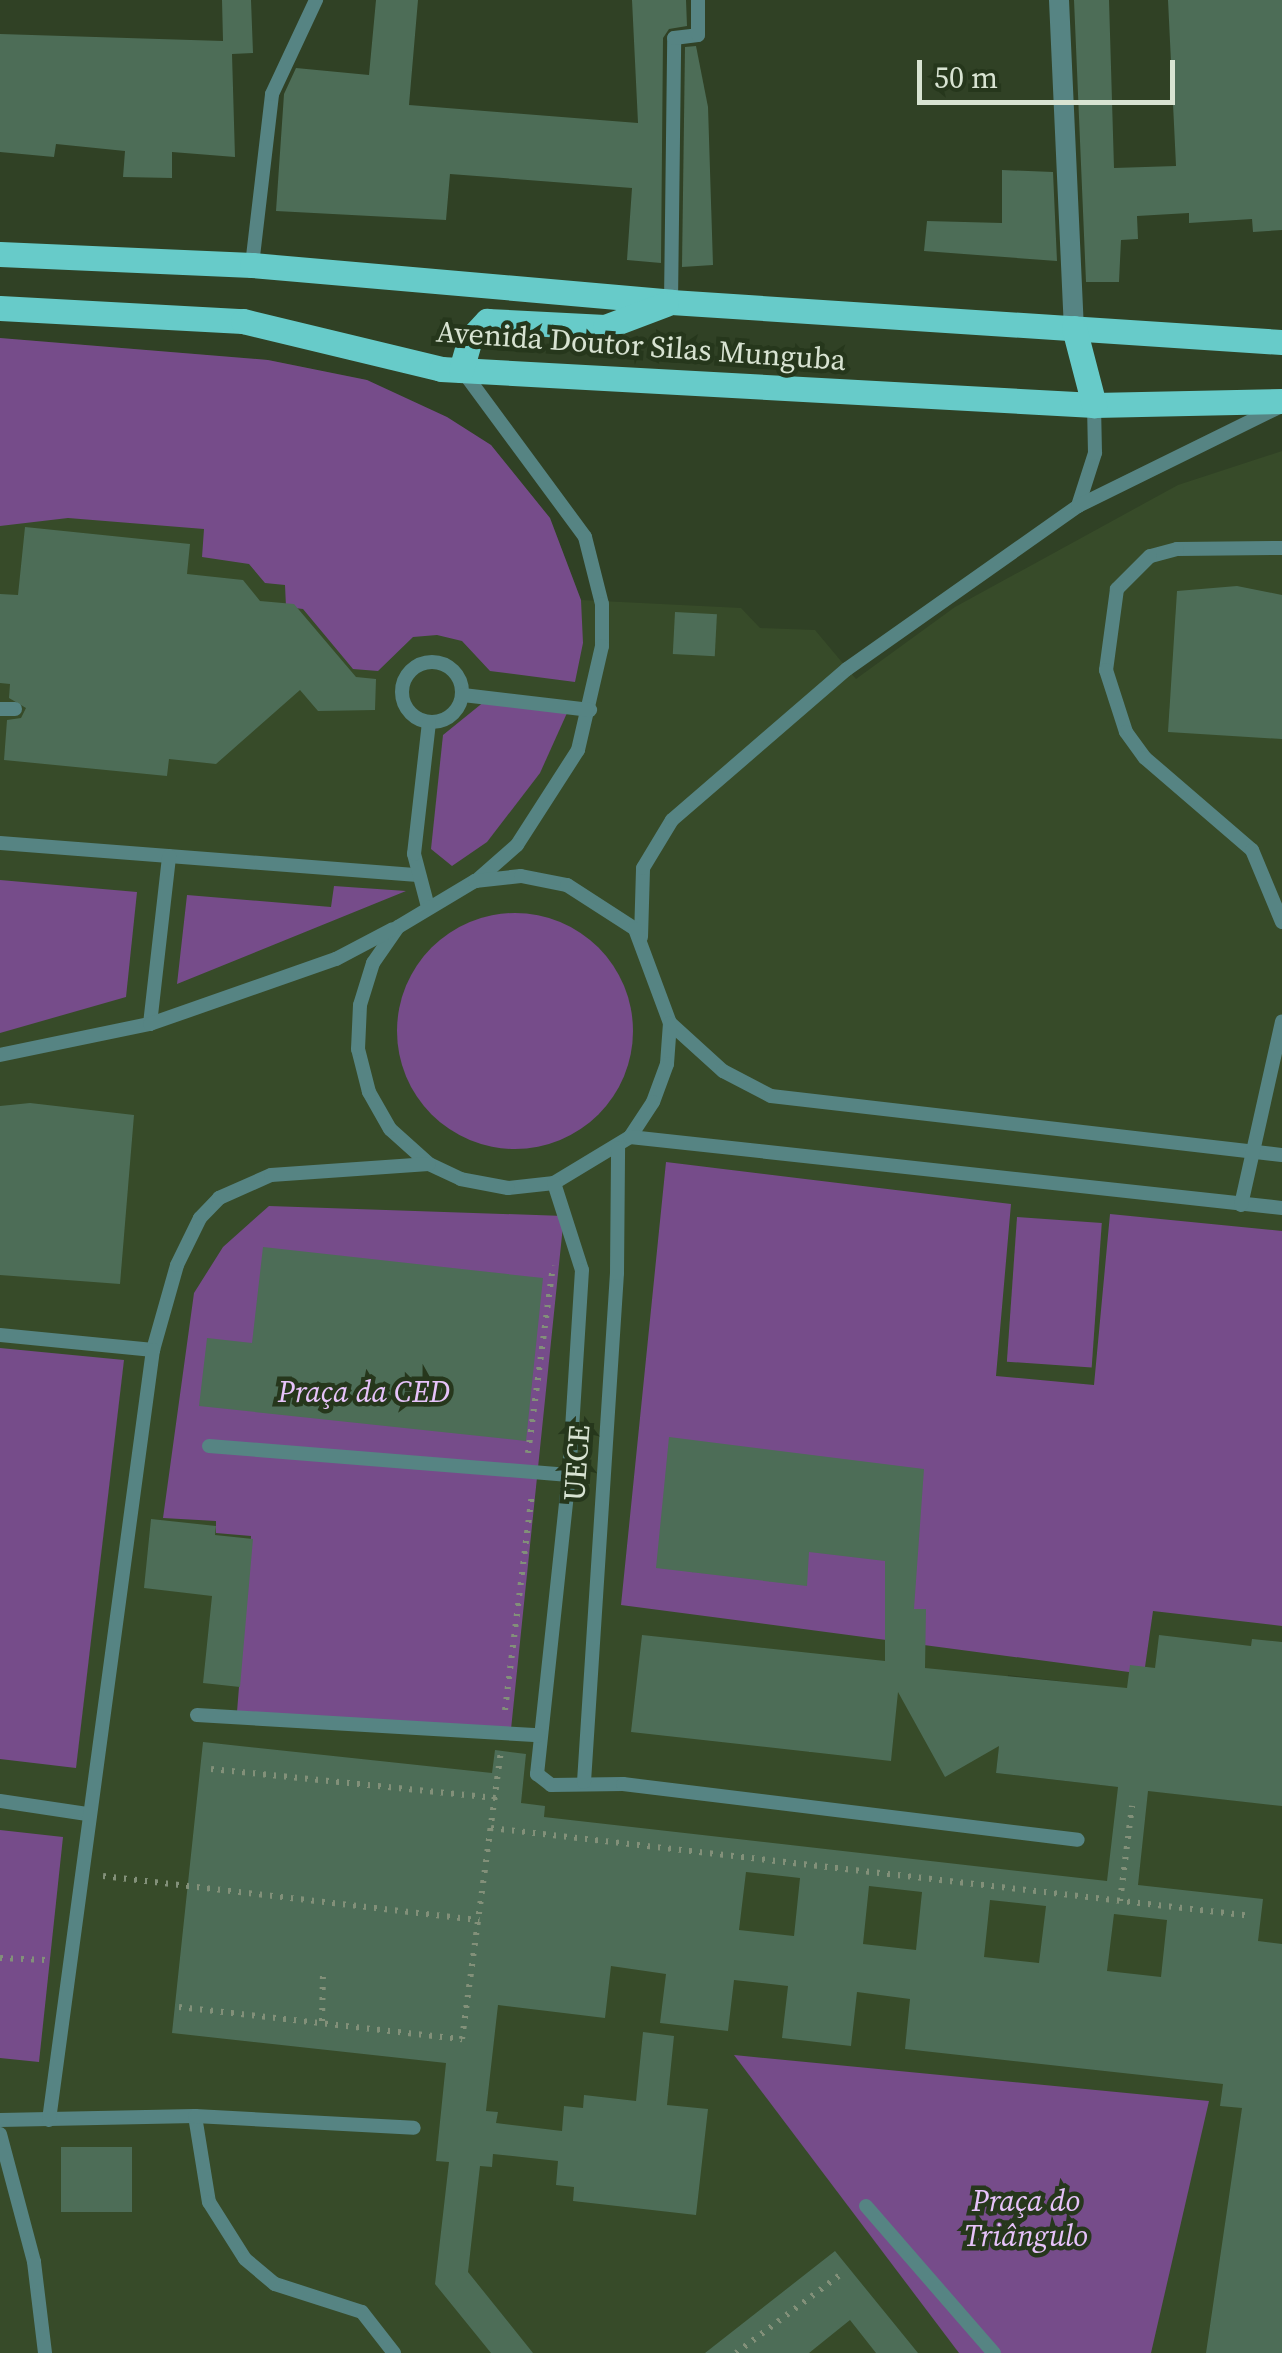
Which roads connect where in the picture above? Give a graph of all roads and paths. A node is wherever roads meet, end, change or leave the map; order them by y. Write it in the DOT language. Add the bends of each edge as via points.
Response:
graph roads {
  1 [pos="316,0"];
  2 [pos="698,0"];
  3 [pos="1059,0"];
  4 [pos="0,254"];
  5 [pos="252,265"];
  6 [pos="671,302"];
  7 [pos="0,308"];
  8 [pos="1074,328"];
  9 [pos="1282,342"];
  10 [pos="461,370"];
  11 [pos="1282,403"];
  12 [pos="1094,405"];
  13 [pos="1078,506"];
  14 [pos="1282,548"];
  15 [pos="463,695"];
  16 [pos="590,710"];
  17 [pos="429,723"];
  18 [pos="0,844"];
  19 [pos="169,856"];
  20 [pos="418,875"];
  21 [pos="475,881"];
  22 [pos="428,907"];
  23 [pos="1282,922"];
  24 [pos="398,927"];
  25 [pos="641,937"];
  26 [pos="1282,1022"];
  27 [pos="670,1023"];
  28 [pos="150,1024"];
  29 [pos="0,1055"];
  30 [pos="624,1142"];
  31 [pos="1249,1152"];
  32 [pos="1282,1155"];
  33 [pos="429,1164"];
  34 [pos="554,1183"];
  35 [pos="1241,1204"];
  36 [pos="1282,1208"];
  37 [pos="553,1266"];
  38 [pos="0,1334"];
  39 [pos="153,1350"];
  40 [pos="209,1446"];
  41 [pos="534,1473"];
  42 [pos="569,1475"];
  43 [pos="197,1714"];
  44 [pos="503,1732"];
  45 [pos="538,1735"];
  46 [pos="212,1769"];
  47 [pos="584,1782"];
  48 [pos="496,1798"];
  49 [pos="0,1801"];
  50 [pos="1132,1806"];
  51 [pos="86,1814"];
  52 [pos="491,1828"];
  53 [pos="1078,1840"];
  54 [pos="79,1873"];
  55 [pos="1120,1901"];
  56 [pos="1252,1916"];
  57 [pos="479,1920"];
  58 [pos="49,1944"];
  59 [pos="0,1958"];
  60 [pos="324,1972"];
  61 [pos="179,2006"];
  62 [pos="322,2022"];
  63 [pos="195,2116"];
  64 [pos="0,2120"];
  65 [pos="49,2120"];
  66 [pos="414,2128"];
  67 [pos="0,2134"];
  68 [pos="866,2206"];
  69 [pos="844,2272"];
  70 [pos="46,2353"];
  71 [pos="394,2353"];
  72 [pos="736,2353"];
  73 [pos="994,2353"];
  1 -- 5 [label="lane" via="272,94"];
  2 -- 6 [label="lane" via="698,35 674,38"];
  3 -- 8 [label="street"];
  4 -- 5 [label="main road, Avenida Doutor Silas Munguba"];
  5 -- 6 [label="main road, Avenida Doutor Silas Munguba"];
  6 -- 8 [label="main road, Avenida Doutor Silas Munguba"];
  6 -- 10 [label="main road" via="606,328 486,321 470,340"];
  7 -- 10 [label="main road, Avenida Doutor Silas Munguba" via="243,320"];
  8 -- 9 [label="main road, Avenida Doutor Silas Munguba"];
  8 -- 12 [label="main road"];
  10 -- 12 [label="main road, Avenida Doutor Silas Munguba"];
  10 -- 16 [label="lane" via="585,537 602,604"];
  11 -- 12 [label="main road, Avenida Doutor Silas Munguba"];
  11 -- 13 [label="lane"];
  12 -- 13 [label="lane" via="1095,453"];
  13 -- 25 [label="lane" via="847,668 672,820 643,868"];
  14 -- 23 [label="lane" via="1176,549 1150,556 1117,589 1106,670 1126,732 1146,758 1252,850"];
  15 -- 16 [label="lane"];
  15 -- 17 [label="lane" via="458,710"];
  15 -- 17 [label="lane" via="460,677 446,665 412,668 402,683 402,702"];
  16 -- 21 [label="lane" via="561,782 517,845"];
  17 -- 20 [label="lane" via="415,832"];
  18 -- 19 [label="lane"];
  19 -- 20 [label="lane"];
  19 -- 28 [label="lane"];
  20 -- 22 [label="lane"];
  21 -- 22 [label="lane"];
  21 -- 25 [label="lane" via="521,876 567,885 607,906"];
  22 -- 24 [label="lane"];
  24 -- 28 [label="lane" via="336,958"];
  24 -- 33 [label="lane" via="373,963 358,1049 369,1092 390,1129"];
  25 -- 27 [label="lane"];
  26 -- 31 [label="lane"];
  27 -- 30 [label="lane" via="667,1064 653,1102"];
  27 -- 31 [label="lane" via="723,1071 771,1096"];
  28 -- 29 [label="lane"];
  30 -- 34 [label="lane"];
  30 -- 35 [label="lane"];
  30 -- 47 [label="lane, UECE"];
  31 -- 32 [label="lane"];
  31 -- 35 [label="lane"];
  33 -- 34 [label="lane" via="461,1179 508,1188"];
  33 -- 39 [label="lane" via="272,1175 219,1198 200,1218 177,1265"];
  34 -- 42 [label="lane" via="582,1270"];
  35 -- 36 [label="lane"];
  37 -- 41 [label="path" via="528,1448"];
  38 -- 39 [label="lane"];
  39 -- 51 [label="lane"];
  40 -- 41 [label="lane"];
  41 -- 42 [label="lane"];
  41 -- 44 [label="path"];
  42 -- 45 [label="lane"];
  43 -- 44 [label="lane"];
  44 -- 45 [label="lane"];
  44 -- 48 [label="path"];
  45 -- 47 [label="lane" via="535,1768 542,1780"];
  46 -- 48 [label="path"];
  47 -- 53 [label="lane"];
  48 -- 52 [label="path"];
  49 -- 51 [label="lane"];
  50 -- 55 [label="path"];
  51 -- 54 [label="lane"];
  52 -- 56 [label="path"];
  52 -- 57 [label="path"];
  54 -- 57 [label="path"];
  54 -- 65 [label="lane"];
  57 -- 62 [label="path" via="462,2039"];
  58 -- 59 [label="path" via="45,1962"];
  60 -- 62 [label="path"];
  61 -- 62 [label="path"];
  63 -- 65 [label="lane"];
  63 -- 66 [label="lane"];
  63 -- 71 [label="lane" via="208,2202 238,2250 275,2284 362,2312"];
  64 -- 65 [label="lane"];
  67 -- 70 [label="lane" via="34,2262"];
  68 -- 73 [label="lane"];
  69 -- 72 [label="path"];
}
